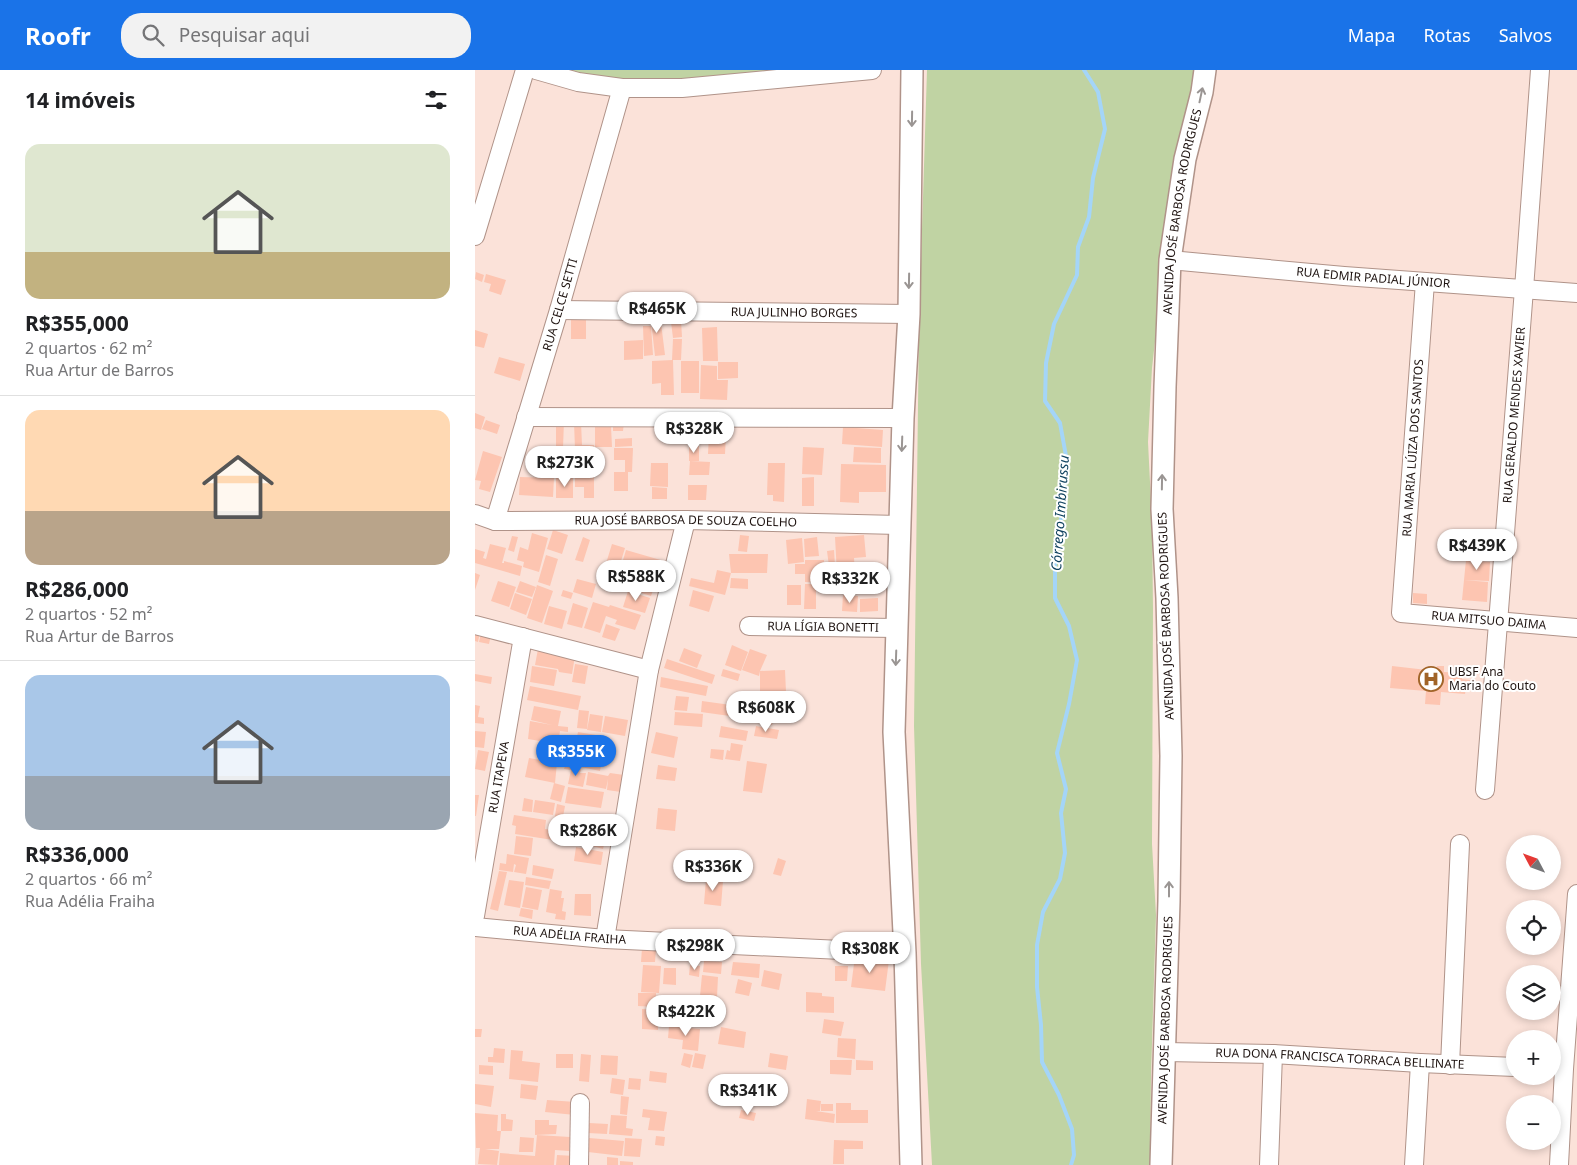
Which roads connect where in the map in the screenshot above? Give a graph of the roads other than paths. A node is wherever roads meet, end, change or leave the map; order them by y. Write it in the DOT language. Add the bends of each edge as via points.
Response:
graph roads {
  1 [pos="525,70"];
  2 [pos="536,70"];
  3 [pos="872,70"];
  4 [pos="912,70"];
  5 [pos="1205,70"];
  6 [pos="1539,70"];
  7 [pos="622,88"];
  8 [pos="475,236"];
  9 [pos="1170,260"];
  10 [pos="1425,282"];
  11 [pos="1524,289"];
  12 [pos="1577,293"];
  13 [pos="559,310"];
  14 [pos="909,314"];
  15 [pos="526,417"];
  16 [pos="903,418"];
  17 [pos="475,514"];
  18 [pos="686,520"];
  19 [pos="495,521"];
  20 [pos="899,525"];
  21 [pos="1401,613"];
  22 [pos="1498,621"];
  23 [pos="475,625"];
  24 [pos="749,626"];
  25 [pos="897,628"];
  26 [pos="1577,628"];
  27 [pos="523,638"];
  28 [pos="649,670"];
  29 [pos="1485,790"];
  30 [pos="1460,844"];
  31 [pos="1577,894"];
  32 [pos="475,916"];
  33 [pos="475,927"];
  34 [pos="605,939"];
  35 [pos="905,953"];
  36 [pos="1165,1052"];
  37 [pos="1273,1054"];
  38 [pos="1420,1064"];
  39 [pos="1450,1065"];
  40 [pos="1506,1067"];
  41 [pos="1565,1069"];
  42 [pos="581,1103"];
  43 [pos="579,1165"];
  44 [pos="911,1165"];
  45 [pos="1161,1165"];
  46 [pos="1269,1165"];
  47 [pos="1415,1165"];
  48 [pos="1559,1165"];
  1 -- 8 [label="street"];
  2 -- 7 [label="street" via="577,82"];
  3 -- 7 [label="street" via="681,88"];
  4 -- 14 [label="main road, one-way"];
  9 -- 5 [label="main road, AVENIDA JOSÉ BARBOSA RODRIGUES, one-way" via="1185,159"];
  6 -- 11 [label="street, RUA GERALDO MENDES XAVIER"];
  7 -- 13 [label="street, RUA CELCE SETTI"];
  9 -- 10 [label="street, RUA EDMIR PADIAL JÚNIOR"];
  36 -- 9 [label="main road, AVENIDA JOSÉ BARBOSA RODRIGUES, one-way" via="1171,756 1162,509"];
  10 -- 11 [label="street, RUA EDMIR PADIAL JÚNIOR"];
  10 -- 21 [label="street, RUA MARIA LÚIZA DOS SANTOS"];
  11 -- 12 [label="street, RUA EDMIR PADIAL JÚNIOR"];
  11 -- 22 [label="street, RUA GERALDO MENDES XAVIER"];
  13 -- 14 [label="street, RUA JULINHO BORGES"];
  13 -- 15 [label="street, RUA CELCE SETTI"];
  14 -- 16 [label="main road"];
  15 -- 16 [label="street"];
  15 -- 19 [label="street, RUA CELCE SETTI"];
  16 -- 20 [label="main road, one-way"];
  17 -- 19 [label="street, RUA JOSÉ BARBOSA DE SOUZA COELHO"];
  18 -- 19 [label="street, RUA JOSÉ BARBOSA DE SOUZA COELHO"];
  18 -- 20 [label="street, RUA JOSÉ BARBOSA DE SOUZA COELHO"];
  18 -- 28 [label="street"];
  20 -- 25 [label="main road"];
  21 -- 22 [label="street, RUA MITSUO DAIMA"];
  22 -- 26 [label="street, RUA MITSUO DAIMA"];
  22 -- 29 [label="street, RUA GERALDO MENDES XAVIER"];
  23 -- 27 [label="street"];
  24 -- 25 [label="street, RUA LÍGIA BONETTI"];
  25 -- 35 [label="main road, one-way" via="894,732"];
  27 -- 28 [label="street"];
  27 -- 32 [label="street, RUA ITAPEVA"];
  28 -- 34 [label="street"];
  30 -- 39 [label="street"];
  31 -- 41 [label="street"];
  33 -- 34 [label="street, RUA ADÉLIA FRAIHA"];
  34 -- 35 [label="street, RUA ADÉLIA FRAIHA"];
  35 -- 44 [label="main road"];
  36 -- 37 [label="street, RUA DONA FRANCISCA TORRACA BELLINATE"];
  36 -- 45 [label="main road, AVENIDA JOSÉ BARBOSA RODRIGUES"];
  37 -- 38 [label="street, RUA DONA FRANCISCA TORRACA BELLINATE"];
  37 -- 46 [label="street"];
  38 -- 39 [label="street, RUA DONA FRANCISCA TORRACA BELLINATE"];
  38 -- 47 [label="street"];
  39 -- 40 [label="street, RUA DONA FRANCISCA TORRACA BELLINATE"];
  41 -- 48 [label="street"];
  42 -- 43 [label="street"];
}
